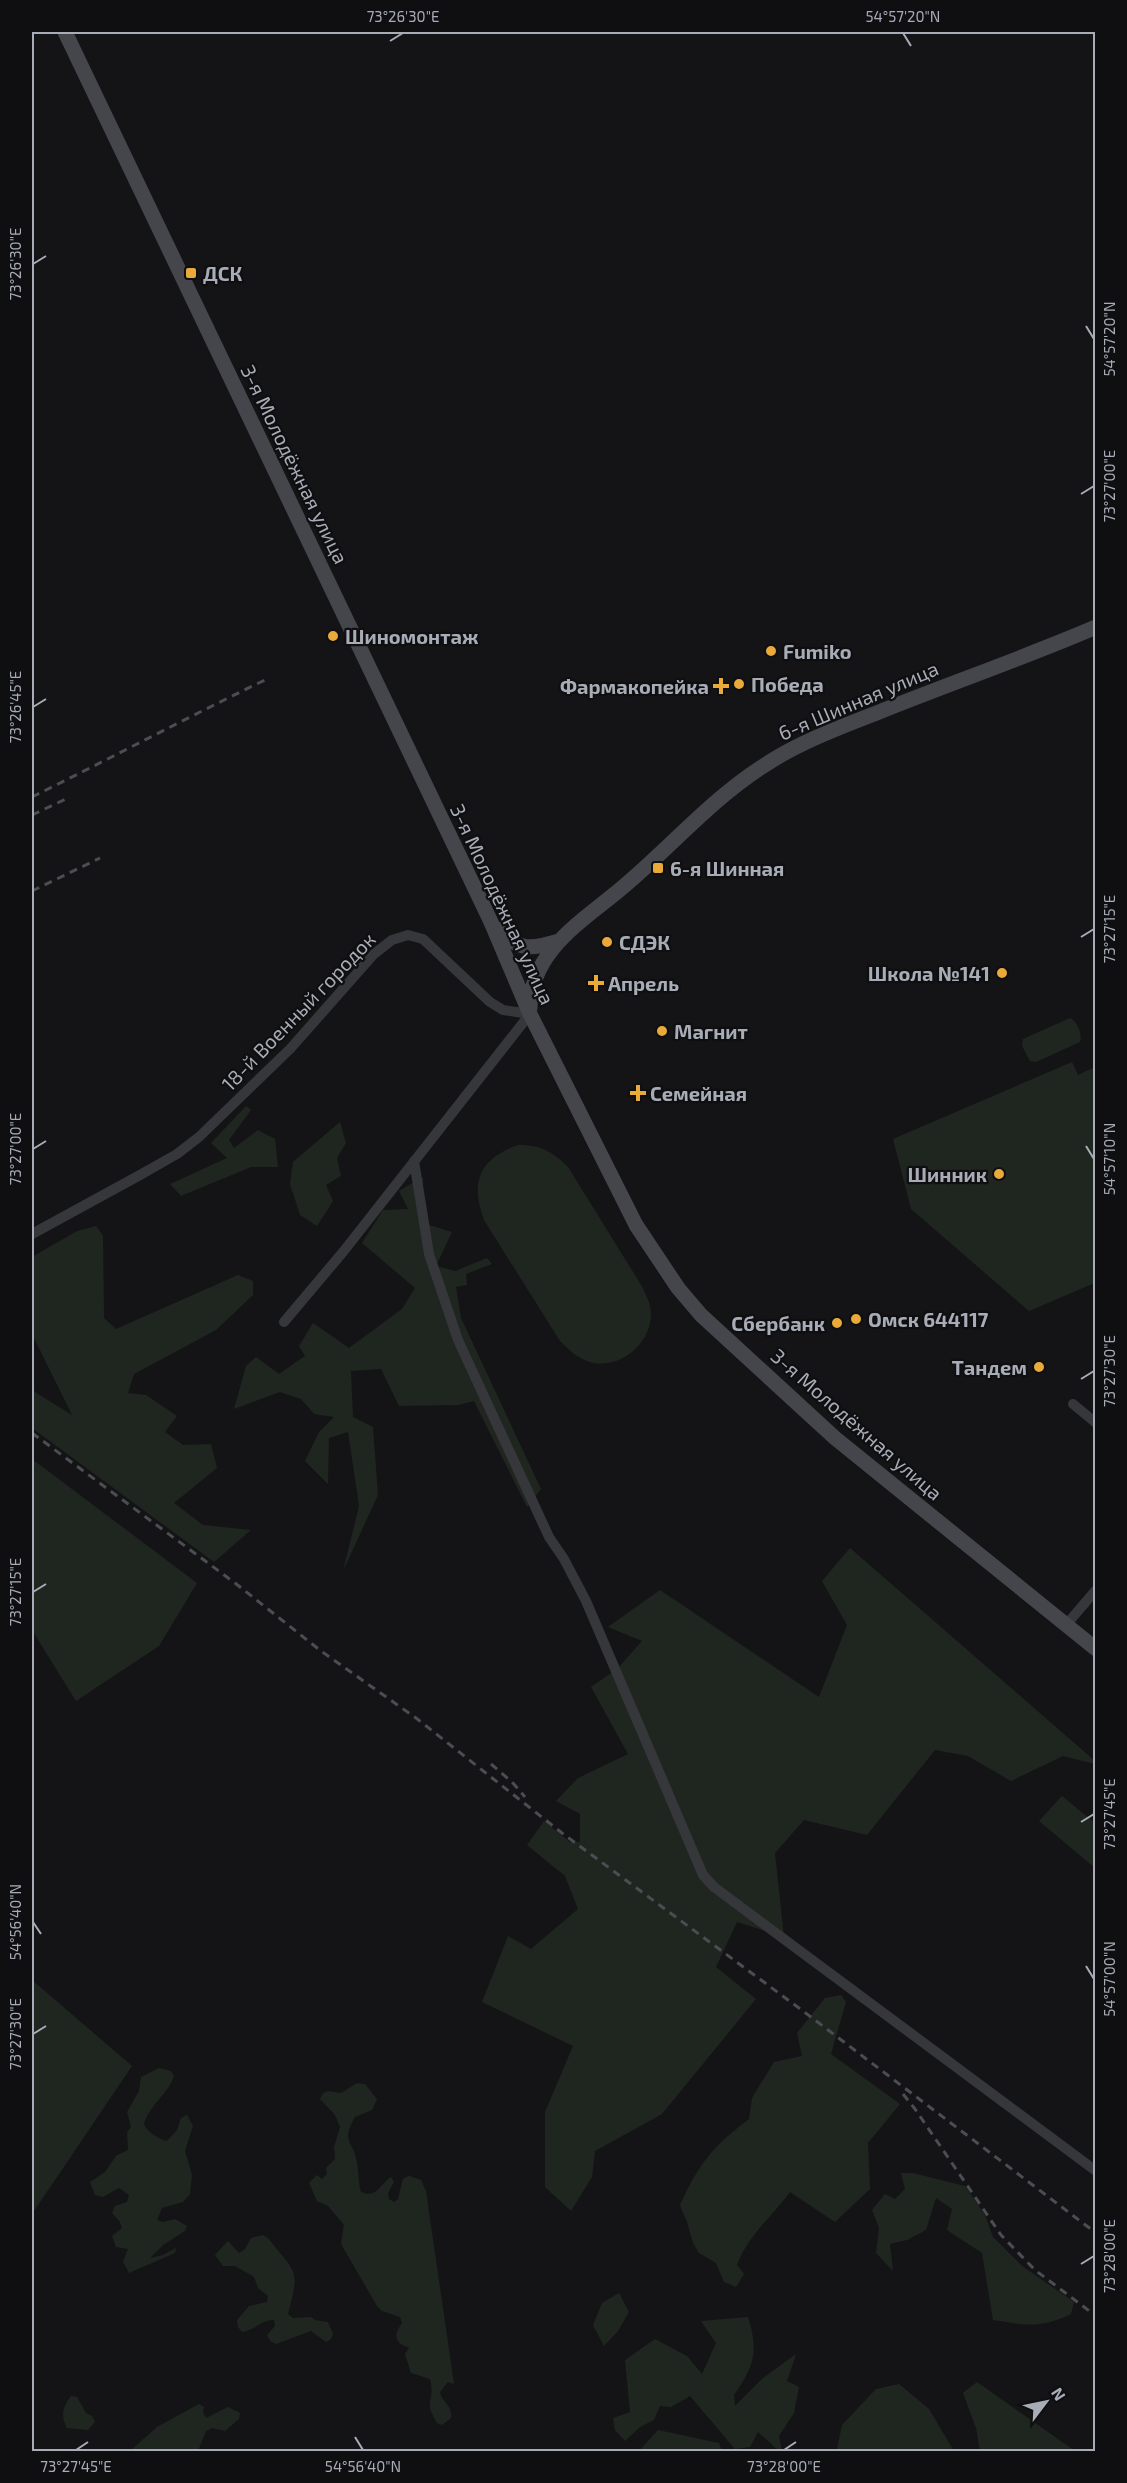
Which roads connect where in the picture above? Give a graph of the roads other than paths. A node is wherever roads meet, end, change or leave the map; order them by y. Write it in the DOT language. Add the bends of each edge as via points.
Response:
graph roads {
  1 [pos="65,32"];
  2 [pos="1095,627"];
  3 [pos="491,922"];
  4 [pos="559,940"];
  5 [pos="530,1014"];
  6 [pos="414,1161"];
  7 [pos="32,1234"];
  8 [pos="284,1322"];
  9 [pos="1073,1404"];
  10 [pos="1095,1423"];
  11 [pos="1095,1590"];
  12 [pos="1066,1625"];
  13 [pos="1095,1649"];
  14 [pos="1095,2170"];
  1 -- 3 [label="main road, 3-я Молодёжная улица"];
  2 -- 4 [label="main road, 6-я Шинная улица" via="824,734 770,762 713,802 638,874"];
  3 -- 4 [label="main road" via="509,941 526,948"];
  3 -- 5 [label="main road, 3-я Молодёжная улица"];
  4 -- 5 [label="main road, 6-я Шинная улица" via="534,978"];
  5 -- 6 [label="street"];
  5 -- 7 [label="street, 18-й Военный городок" via="503,1010 490,1002 423,939 408,936 392,940 374,954 290,1049 199,1137 177,1154"];
  5 -- 12 [label="main road, 3-я Молодёжная улица" via="636,1225 701,1315 836,1438"];
  6 -- 8 [label="street"];
  6 -- 14 [label="street" via="429,1254 458,1340 549,1537 586,1601 703,1875"];
  9 -- 10 [label="street"];
  11 -- 12 [label="street"];
  12 -- 13 [label="main road, 3-я Молодёжная улица"];
}
